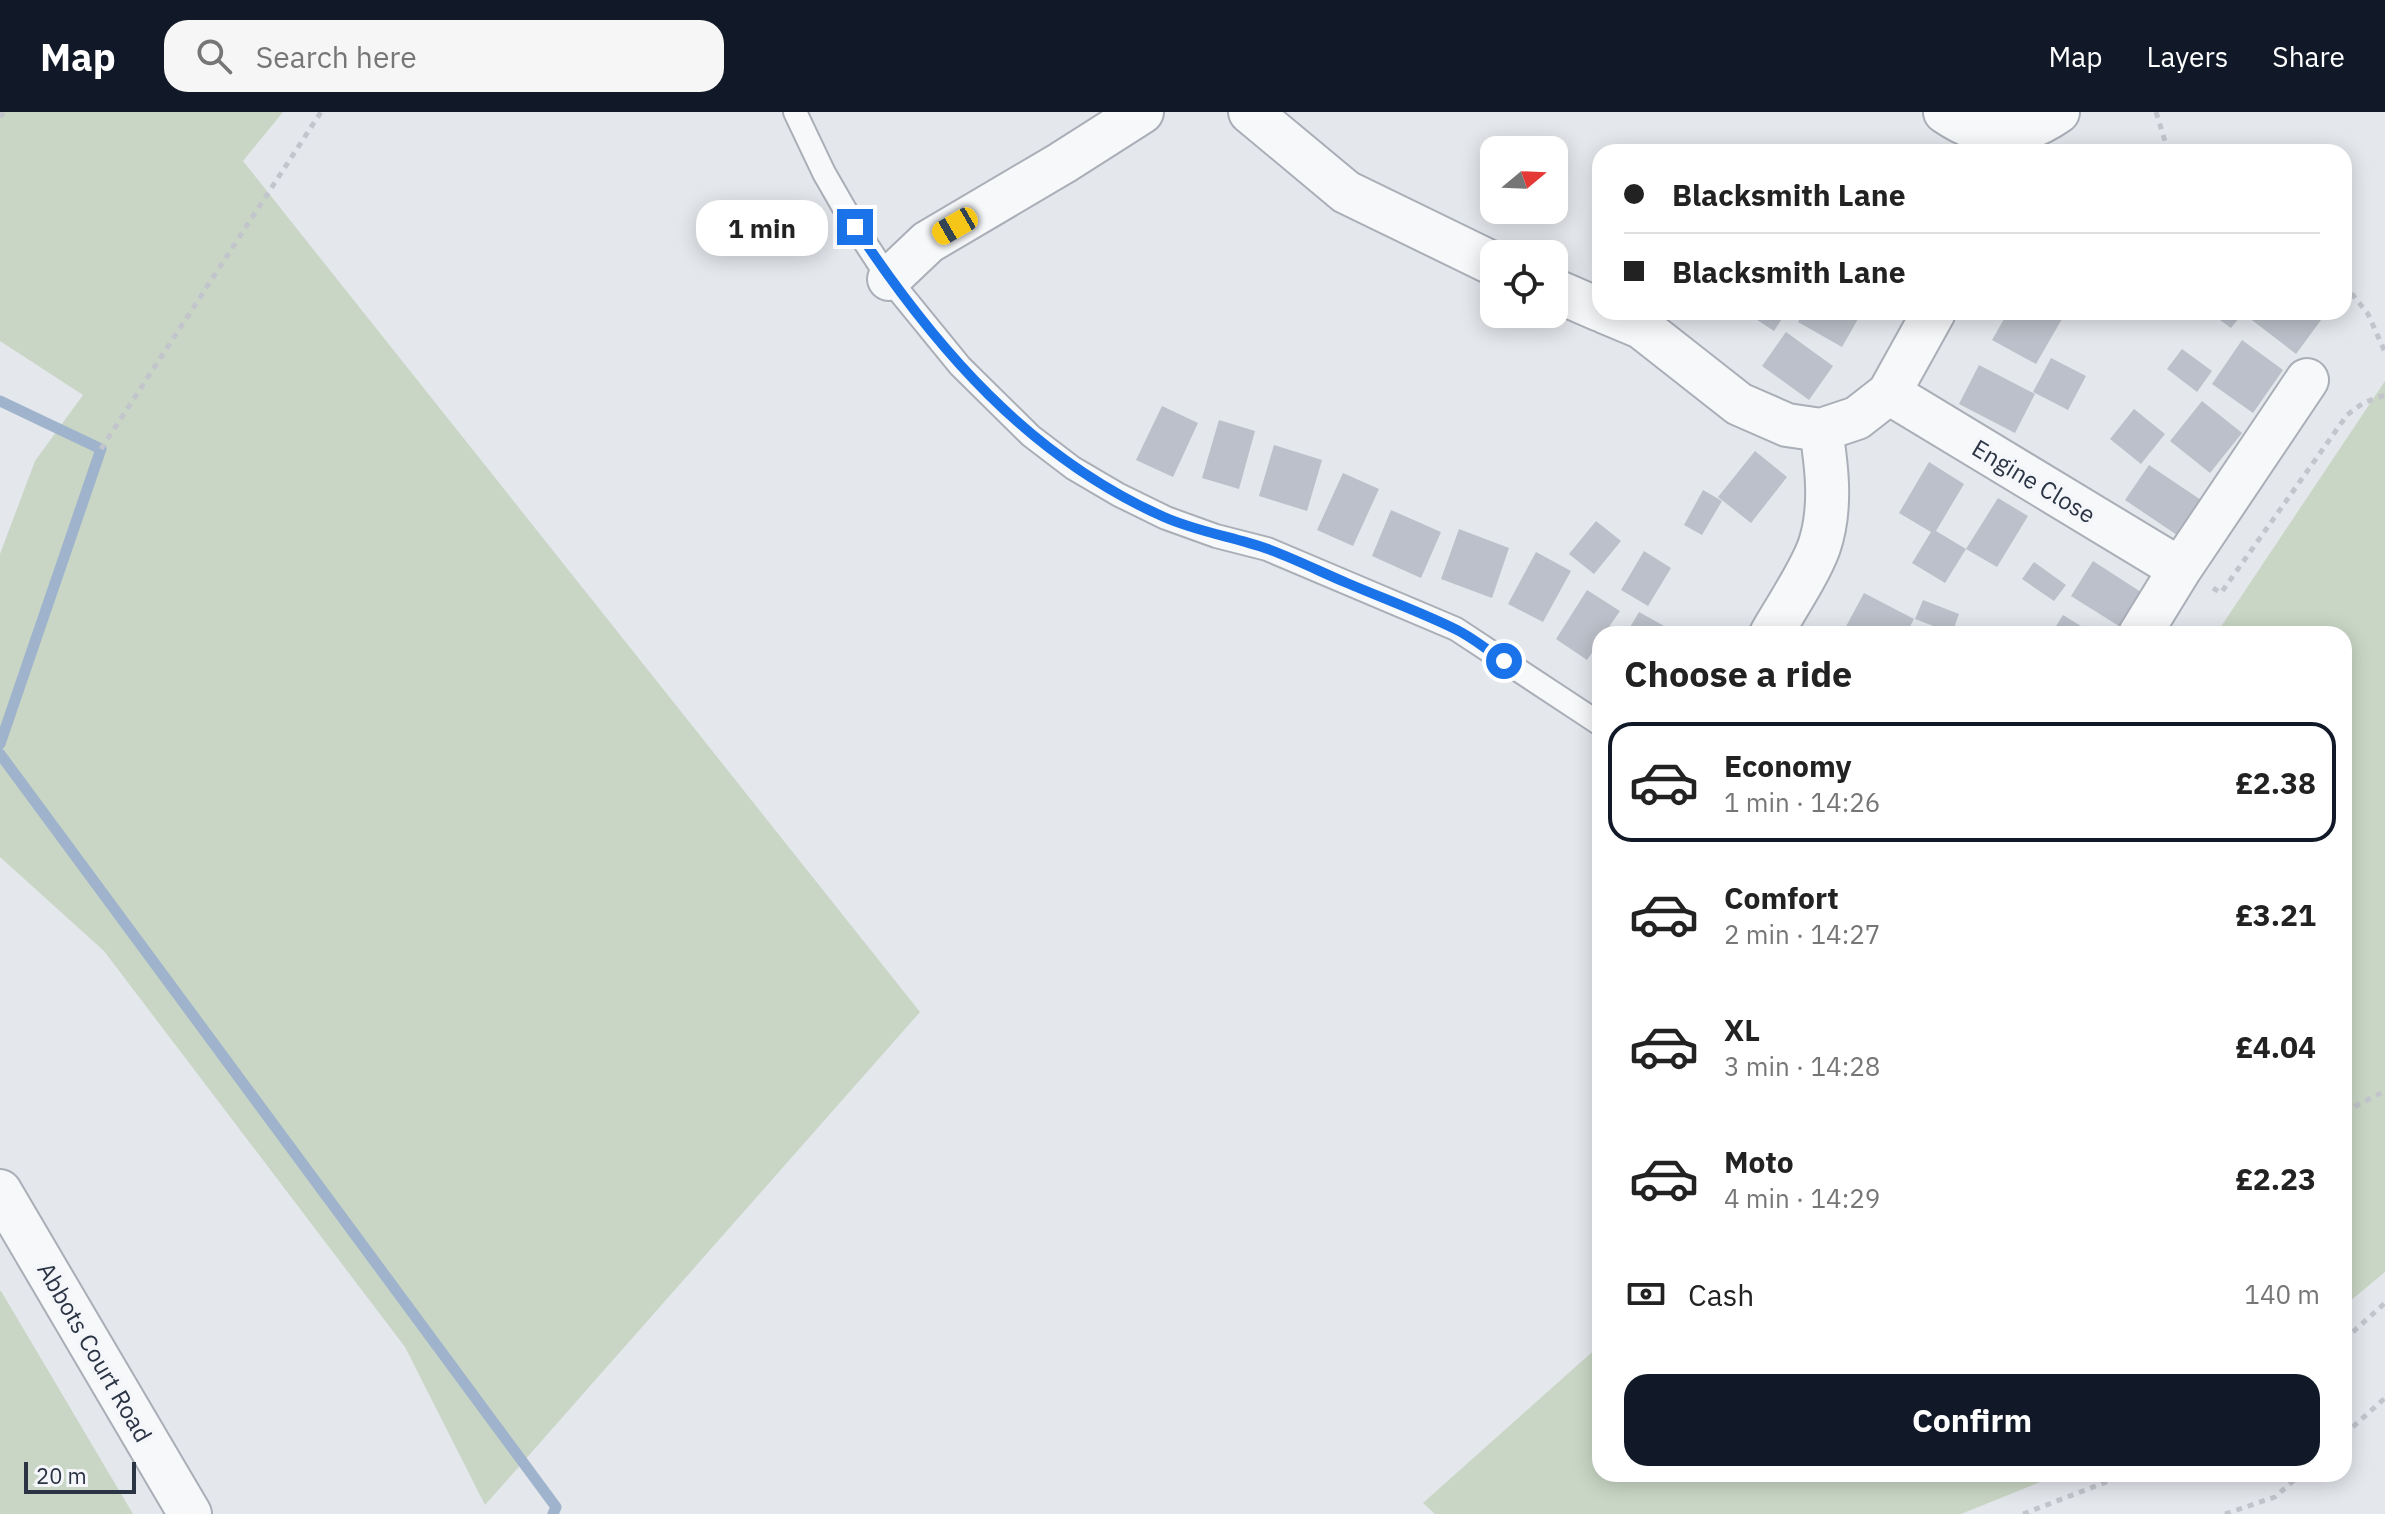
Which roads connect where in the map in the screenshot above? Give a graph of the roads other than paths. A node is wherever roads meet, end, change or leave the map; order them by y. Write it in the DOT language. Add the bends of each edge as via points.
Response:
graph roads {
  1 [pos="795,112"];
  2 [pos="1142,112"];
  3 [pos="1250,112"];
  4 [pos="1945,112"];
  5 [pos="2058,112"];
  6 [pos="1994,143"];
  7 [pos="1480,257"];
  8 [pos="889,279"];
  9 [pos="1568,296"];
  10 [pos="1592,306"];
  11 [pos="1624,320"];
  12 [pos="1930,320"];
  13 [pos="2307,380"];
  14 [pos="1889,393"];
  15 [pos="1821,430"];
  16 [pos="2180,569"];
  17 [pos="1775,626"];
  18 [pos="2145,626"];
  19 [pos="1592,719"];
  20 [pos="6,1219"];
  21 [pos="190,1514"];
  1 -- 8 [label="lane" via="832,186"];
  2 -- 8 [label="street" via="928,242"];
  3 -- 7 [label="street" via="1346,192"];
  4 -- 6 [label="street"];
  5 -- 6 [label="street"];
  8 -- 19 [label="lane" via="994,402 1073,468 1166,518 1267,549 1456,629"];
  9 -- 10 [label="street"];
  11 -- 15 [label="street" via="1641,327 1739,404 1787,425"];
  12 -- 14 [label="street"];
  13 -- 16 [label="street"];
  14 -- 15 [label="street" via="1857,418"];
  14 -- 16 [label="street, Engine Close"];
  15 -- 17 [label="street" via="1828,501 1819,547"];
  16 -- 18 [label="street"];
  20 -- 21 [label="street, Abbots Court Road"];
}
